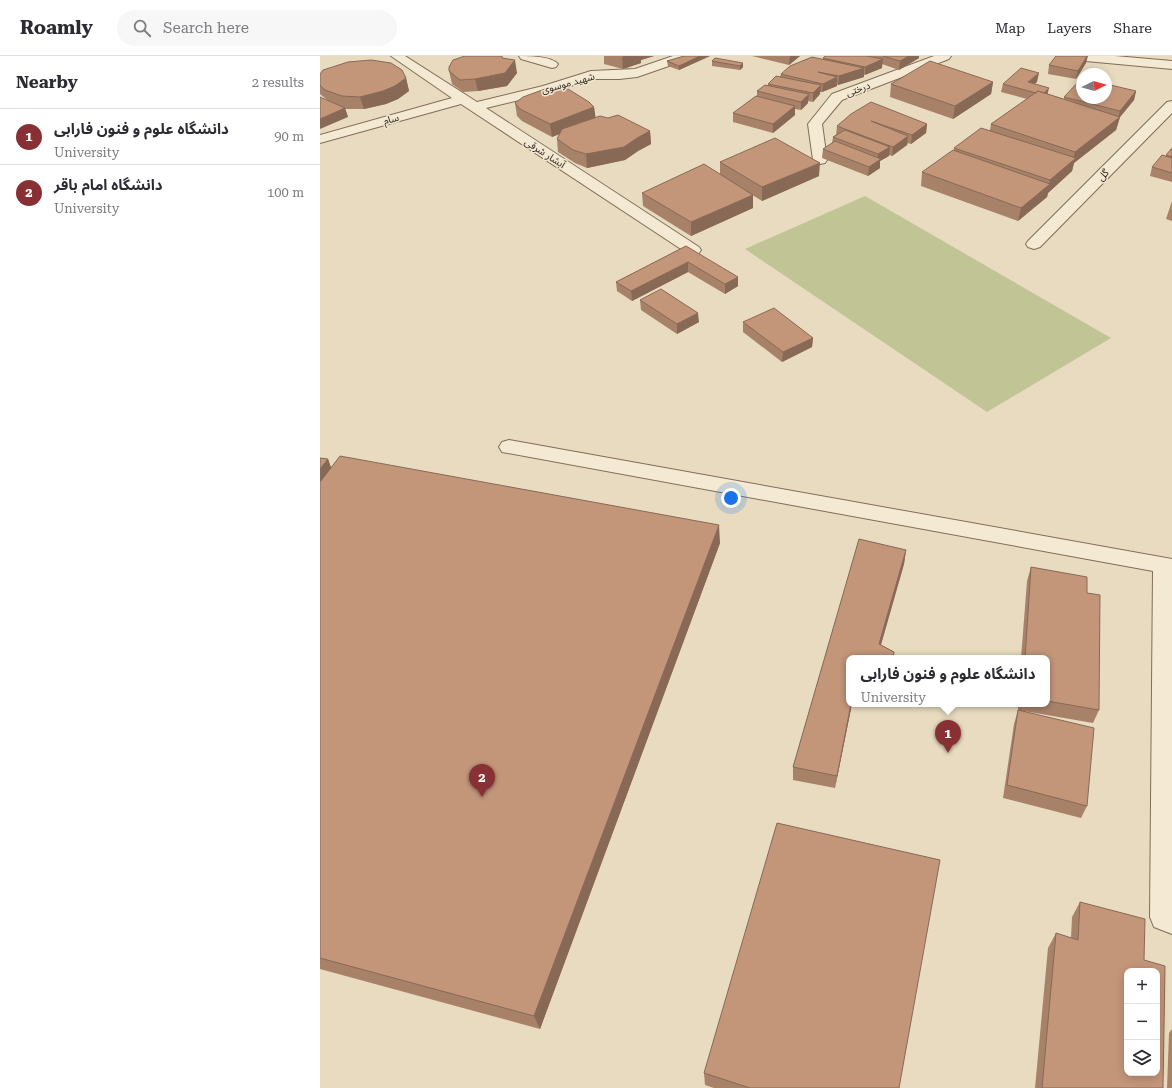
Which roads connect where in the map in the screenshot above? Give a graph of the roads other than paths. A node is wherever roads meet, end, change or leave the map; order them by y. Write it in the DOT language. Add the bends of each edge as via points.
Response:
graph roads {
  1 [pos="397,56"];
  2 [pos="525,56"];
  3 [pos="685,56"];
  4 [pos="945,56"];
  5 [pos="1075,56"];
  6 [pos="552,64"];
  7 [pos="1172,66"];
  8 [pos="468,103"];
  9 [pos="1172,105"];
  10 [pos="320,139"];
  11 [pos="820,160"];
  12 [pos="1034,244"];
  13 [pos="693,250"];
  14 [pos="508,446"];
  15 [pos="1172,920"];
  1 -- 8 [label="street, آبشار شرقی"];
  2 -- 6 [label="street"];
  3 -- 8 [label="street, شهید موسوی" via="637,73 591,75 547,89"];
  4 -- 11 [label="street, درختی" via="837,97 816,124"];
  5 -- 7 [label="street"];
  8 -- 10 [label="street, سام"];
  8 -- 13 [label="street, آبشار شرقی"];
  9 -- 12 [label="street, گل"];
  14 -- 15 [label="street" via="1164,565 1164,917"];
}
